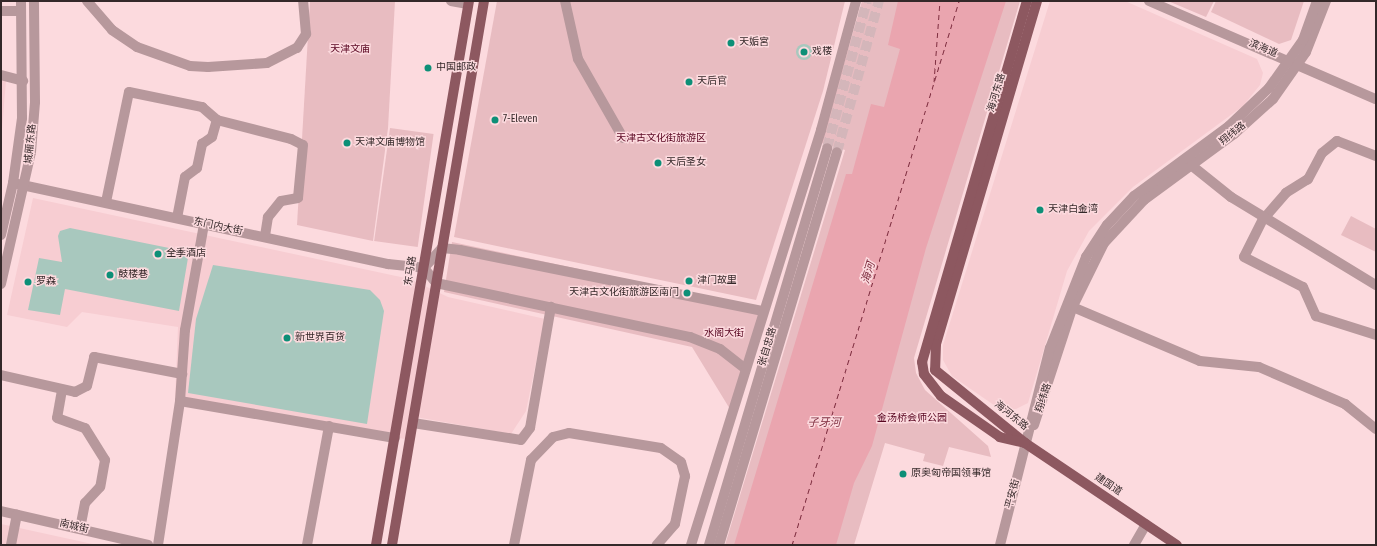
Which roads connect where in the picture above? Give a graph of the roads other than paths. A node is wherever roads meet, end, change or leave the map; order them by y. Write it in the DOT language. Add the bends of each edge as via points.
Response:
graph roads {
  1 [pos="34,1"];
  2 [pos="87,1"];
  3 [pos="303,1"];
  4 [pos="451,1"];
  5 [pos="484,1"];
  6 [pos="565,1"];
  7 [pos="856,1"];
  8 [pos="1027,1"];
  9 [pos="1037,1"];
  10 [pos="1150,1"];
  11 [pos="1317,1"];
  12 [pos="1326,1"];
  13 [pos="468,3"];
  14 [pos="21,6"];
  15 [pos="1,11"];
  16 [pos="1295,62"];
  17 [pos="1,75"];
  18 [pos="23,81"];
  19 [pos="1376,99"];
  20 [pos="217,120"];
  21 [pos="623,138"];
  22 [pos="827,148"];
  23 [pos="837,152"];
  24 [pos="1376,156"];
  25 [pos="1187,163"];
  26 [pos="14,183"];
  27 [pos="25,186"];
  28 [pos="106,202"];
  29 [pos="1266,216"];
  30 [pos="177,218"];
  31 [pos="204,224"];
  32 [pos="1,235"];
  33 [pos="265,237"];
  34 [pos="442,248"];
  35 [pos="424,268"];
  36 [pos="436,283"];
  37 [pos="1,284"];
  38 [pos="1376,285"];
  39 [pos="1069,305"];
  40 [pos="551,307"];
  41 [pos="762,311"];
  42 [pos="1376,335"];
  43 [pos="744,368"];
  44 [pos="182,374"];
  45 [pos="1,375"];
  46 [pos="62,390"];
  47 [pos="180,400"];
  48 [pos="413,423"];
  49 [pos="329,426"];
  50 [pos="1376,429"];
  51 [pos="395,438"];
  52 [pos="1026,444"];
  53 [pos="1,511"];
  54 [pos="17,515"];
  55 [pos="1146,524"];
  56 [pos="80,528"];
  57 [pos="125,543"];
  58 [pos="11,545"];
  59 [pos="148,545"];
  60 [pos="158,545"];
  61 [pos="307,545"];
  62 [pos="376,545"];
  63 [pos="392,545"];
  64 [pos="514,545"];
  65 [pos="657,545"];
  66 [pos="691,545"];
  67 [pos="709,545"];
  68 [pos="719,545"];
  69 [pos="1000,545"];
  70 [pos="1134,545"];
  71 [pos="1177,545"];
  1 -- 27 [label="street, 城厢东路" via="35,102"];
  2 -- 3 [label="street" via="112,30 137,47 190,66 208,67 267,63 298,48 306,34"];
  4 -- 13 [label="street"];
  5 -- 34 [label="main road"];
  6 -- 21 [label="street" via="578,59"];
  7 -- 41 [label="street" via="821,130"];
  8 -- 52 [label="main road, 海河东路" via="922,362 928,380 941,396 1000,437"];
  9 -- 52 [label="main road, 海河东路" via="933,362 942,379"];
  10 -- 16 [label="street, 滨海道"];
  11 -- 16 [label="street, 翔纬路"];
  12 -- 16 [label="street, 翔纬路" via="1313,39"];
  13 -- 35 [label="main road, 东马路"];
  14 -- 15 [label="street"];
  14 -- 18 [label="street, 城厢东路"];
  16 -- 19 [label="street, 滨海道"];
  16 -- 25 [label="street, 翔纬路" via="1250,108"];
  17 -- 18 [label="street"];
  18 -- 26 [label="street, 城厢东路"];
  20 -- 28 [label="street" via="202,107 129,92"];
  20 -- 30 [label="street" via="212,137 202,144 197,168 185,177"];
  20 -- 33 [label="street" via="291,139 303,145 298,198 281,201 268,217"];
  22 -- 67 [label="street, 张自忠路"];
  23 -- 68 [label="street, 张自忠路"];
  24 -- 29 [label="street" via="1337,141 1322,153 1308,179 1286,193"];
  25 -- 29 [label="street" via="1231,197"];
  25 -- 39 [label="street, 翔纬路" via="1112,232"];
  26 -- 27 [label="street, 东门内大街"];
  26 -- 32 [label="street, 城厢东路"];
  27 -- 28 [label="street, 东门内大街"];
  27 -- 37 [label="street, 城厢东路"];
  28 -- 30 [label="street, 东门内大街"];
  29 -- 38 [label="street" via="1348,271"];
  29 -- 42 [label="street" via="1250,240 1244,257 1303,287 1316,316"];
  30 -- 31 [label="street, 东门内大街"];
  31 -- 33 [label="street, 东门内大街"];
  31 -- 44 [label="street" via="186,330"];
  33 -- 35 [label="street, 东门内大街"];
  34 -- 35 [label="street"];
  34 -- 36 [label="main road"];
  34 -- 41 [label="street"];
  35 -- 36 [label="street"];
  35 -- 51 [label="main road, 东马路"];
  36 -- 40 [label="street"];
  36 -- 48 [label="main road"];
  39 -- 50 [label="street" via="1200,361 1259,368 1345,404"];
  39 -- 52 [label="street, 翔纬路"];
  40 -- 43 [label="street" via="690,337 720,349"];
  40 -- 48 [label="street" via="530,428 521,440"];
  41 -- 43 [label="street"];
  43 -- 66 [label="street"];
  44 -- 46 [label="street" via="94,357 86,386 75,392"];
  44 -- 47 [label="street"];
  45 -- 46 [label="street"];
  46 -- 56 [label="street" via="56,418 86,428 105,460 100,487 85,503"];
  47 -- 49 [label="street"];
  47 -- 60 [label="street"];
  48 -- 63 [label="main road"];
  49 -- 51 [label="street"];
  49 -- 61 [label="street"];
  51 -- 62 [label="main road, 东马路"];
  52 -- 55 [label="main road, 建国道"];
  52 -- 69 [label="street, 平安街"];
  53 -- 54 [label="street, 南城街"];
  54 -- 56 [label="street, 南城街"];
  54 -- 58 [label="street"];
  55 -- 70 [label="street"];
  55 -- 71 [label="main road, 建国道"];
  56 -- 57 [label="street, 南城街"];
  57 -- 59 [label="street, 南城街"];
  64 -- 65 [label="street" via="531,460 553,437 569,433 661,448 681,462 685,476 675,524"];
}
